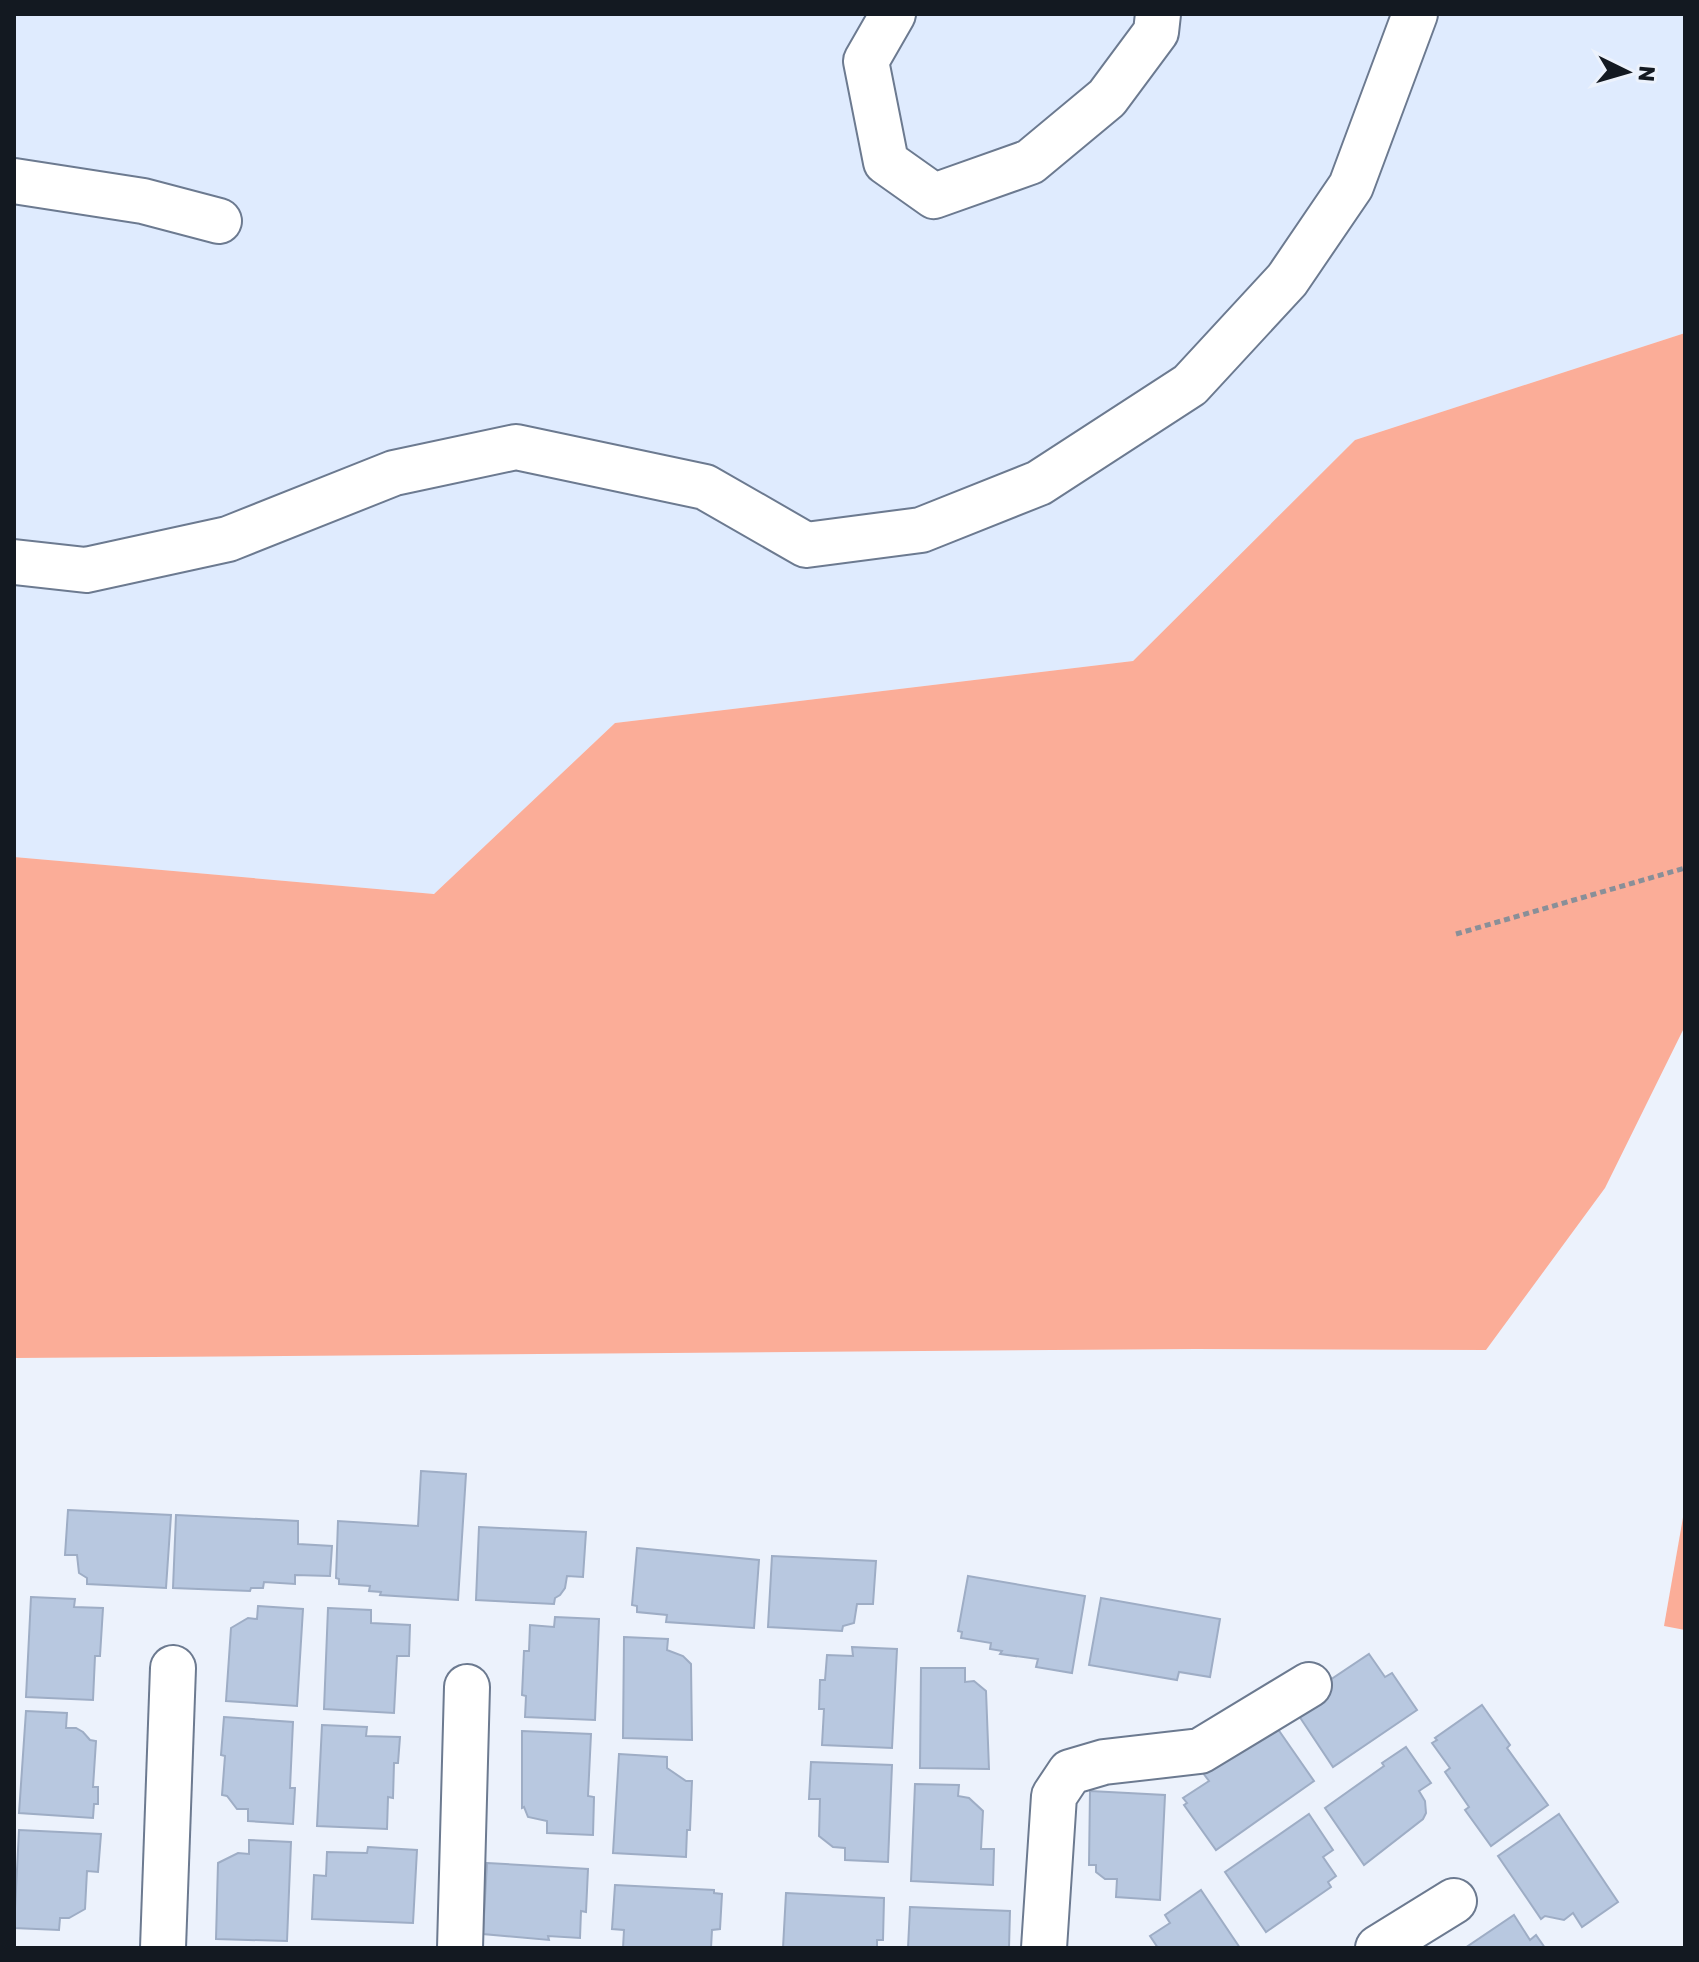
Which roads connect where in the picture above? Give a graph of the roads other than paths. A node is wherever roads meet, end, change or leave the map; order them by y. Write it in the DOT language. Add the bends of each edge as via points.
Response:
graph roads {
  1 [pos="893,14"];
  2 [pos="1158,14"];
  3 [pos="1415,14"];
  4 [pos="14,181"];
  5 [pos="219,221"];
  6 [pos="14,562"];
  7 [pos="173,1668"];
  8 [pos="1309,1685"];
  9 [pos="467,1687"];
  10 [pos="1454,1901"];
  11 [pos="163,1948"];
  12 [pos="460,1948"];
  13 [pos="1044,1948"];
  14 [pos="1378,1948"];
  1 -- 2 [label="lane" via="866,61 886,162 934,196 1030,162 1107,98 1156,32"];
  3 -- 6 [label="lane" via="1351,186 1287,280 1190,385 1039,483 921,530 806,545 705,487 516,447 394,473 228,539 86,570"];
  4 -- 5 [label="lane" via="143,201"];
  7 -- 11 [label="lane"];
  8 -- 13 [label="lane" via="1200,1751 1104,1762 1070,1772 1054,1796"];
  9 -- 12 [label="lane"];
  10 -- 14 [label="lane"];
}
